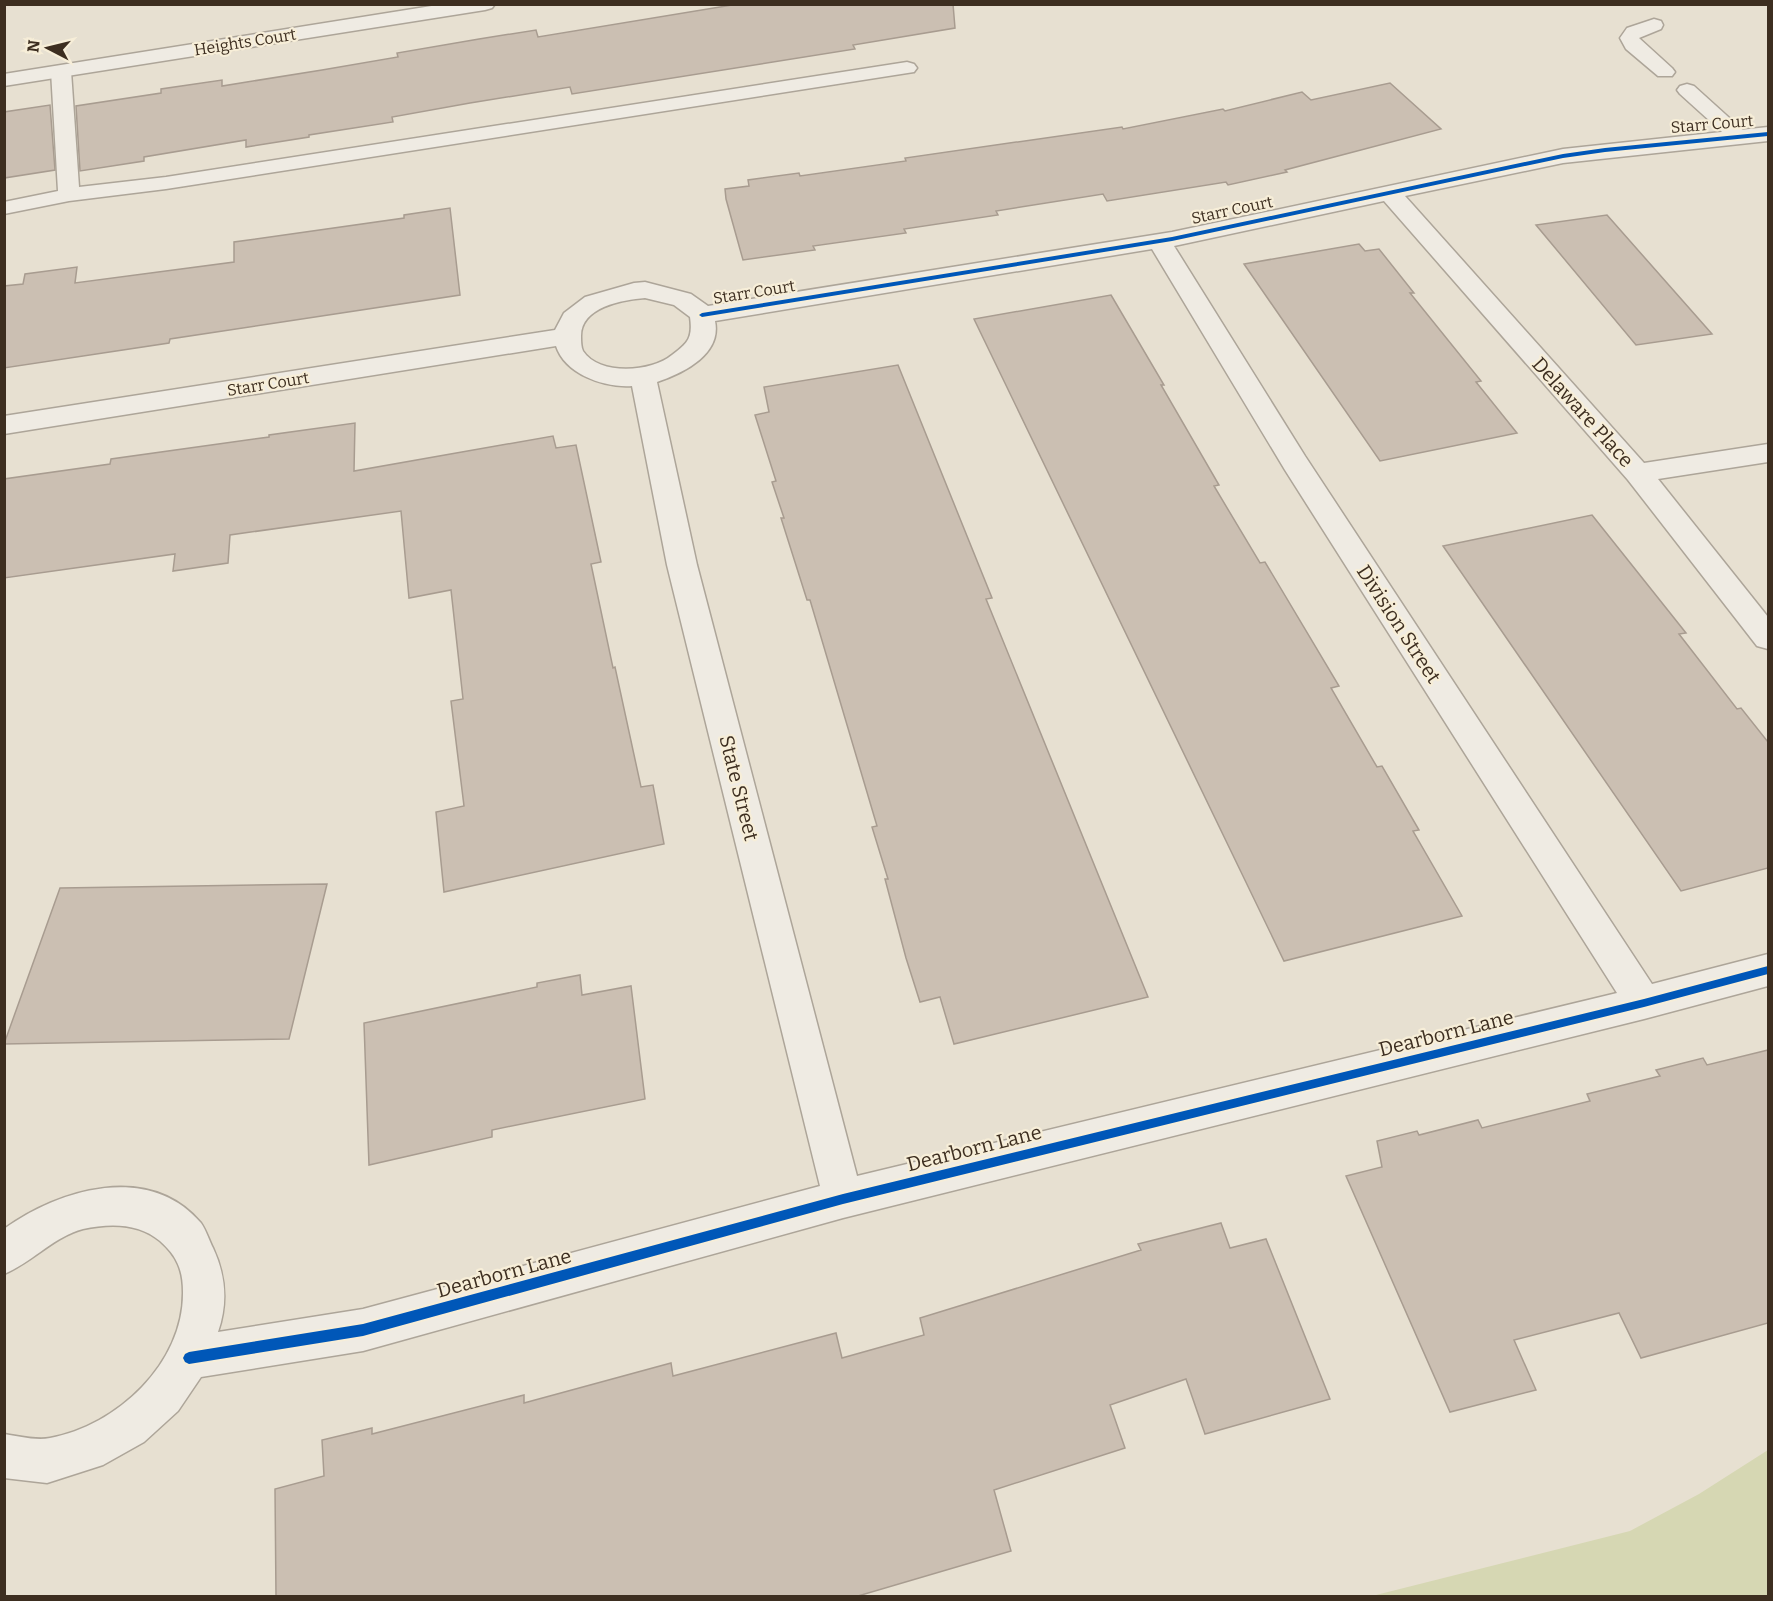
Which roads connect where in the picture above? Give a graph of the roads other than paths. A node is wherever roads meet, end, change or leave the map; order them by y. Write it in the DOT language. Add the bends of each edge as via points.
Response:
graph roads {
  1 [pos="485,4"];
  2 [pos="1654,25"];
  3 [pos="907,68"];
  4 [pos="61,71"];
  5 [pos="1665,72"];
  6 [pos="4,80"];
  7 [pos="1687,90"];
  8 [pos="1768,134"];
  9 [pos="1739,136"];
  10 [pos="1389,192"];
  11 [pos="69,195"];
  12 [pos="4,208"];
  13 [pos="1159,241"];
  14 [pos="702,315"];
  15 [pos="566,336"];
  16 [pos="643,376"];
  17 [pos="4,425"];
  18 [pos="1768,453"];
  19 [pos="1638,473"];
  20 [pos="1768,638"];
  21 [pos="1768,970"];
  22 [pos="1644,1003"];
  23 [pos="843,1198"];
  24 [pos="4,1254"];
  25 [pos="189,1358"];
  26 [pos="4,1456"];
  1 -- 4 [label="street, Heights Court"];
  2 -- 5 [label="lane" via="1634,32 1629,38"];
  3 -- 11 [label="lane"];
  4 -- 6 [label="street, Heights Court"];
  4 -- 11 [label="lane"];
  7 -- 9 [label="lane"];
  8 -- 9 [label="street, Starr Court"];
  9 -- 10 [label="street, Starr Court" via="1563,156"];
  10 -- 13 [label="street, Starr Court"];
  10 -- 19 [label="street, Delaware Place"];
  11 -- 12 [label="lane"];
  13 -- 14 [label="street, Starr Court"];
  13 -- 22 [label="street, Division Street" via="1295,463"];
  14 -- 15 [label="street, Starr Court" via="680,297 655,291 626,291 608,295 585,308 570,324"];
  14 -- 16 [label="street, Starr Court" via="703,340 695,353 664,372"];
  15 -- 16 [label="street, Starr Court" via="569,351 597,372 619,377"];
  15 -- 17 [label="street, Starr Court"];
  16 -- 23 [label="street, State Street" via="682,565"];
  18 -- 19 [label="street"];
  19 -- 20 [label="street, Delaware Place"];
  21 -- 22 [label="street, Dearborn Lane"];
  22 -- 23 [label="street, Dearborn Lane"];
  23 -- 25 [label="street, Dearborn Lane" via="363,1330"];
  24 -- 25 [label="street" via="39,1228 81,1210 123,1205 160,1215 187,1238 203,1272 204,1313"];
  25 -- 26 [label="street" via="163,1396 129,1427 88,1450 46,1461"];
}
